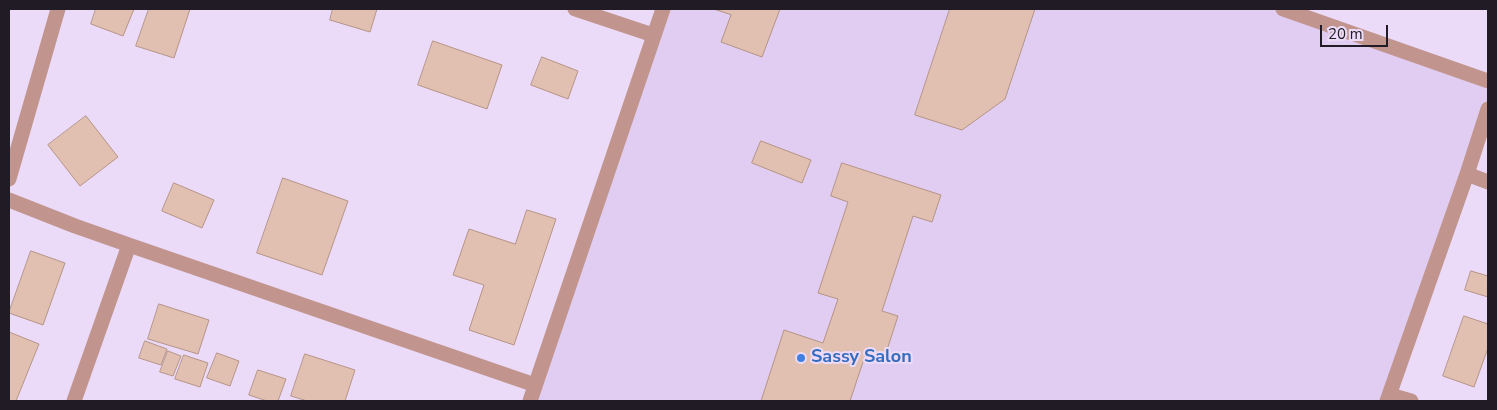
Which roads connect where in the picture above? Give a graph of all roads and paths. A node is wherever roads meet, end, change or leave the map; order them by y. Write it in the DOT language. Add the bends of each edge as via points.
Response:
graph roads {
  1 [pos="58,9"];
  2 [pos="575,9"];
  3 [pos="663,9"];
  4 [pos="1283,9"];
  5 [pos="653,35"];
  6 [pos="1488,81"];
  7 [pos="1488,109"];
  8 [pos="1467,174"];
  9 [pos="9,178"];
  10 [pos="1488,182"];
  11 [pos="9,200"];
  12 [pos="129,245"];
  13 [pos="535,385"];
  14 [pos="1388,398"];
  15 [pos="74,401"];
  16 [pos="530,401"];
  17 [pos="1411,401"];
  1 -- 9 [label="street"];
  2 -- 5 [label="street"];
  3 -- 5 [label="street"];
  4 -- 6 [label="street"];
  5 -- 13 [label="street"];
  7 -- 8 [label="street"];
  8 -- 10 [label="street"];
  8 -- 14 [label="street"];
  11 -- 12 [label="street"];
  12 -- 13 [label="street"];
  12 -- 15 [label="street"];
  13 -- 16 [label="street"];
  14 -- 17 [label="street"];
}
